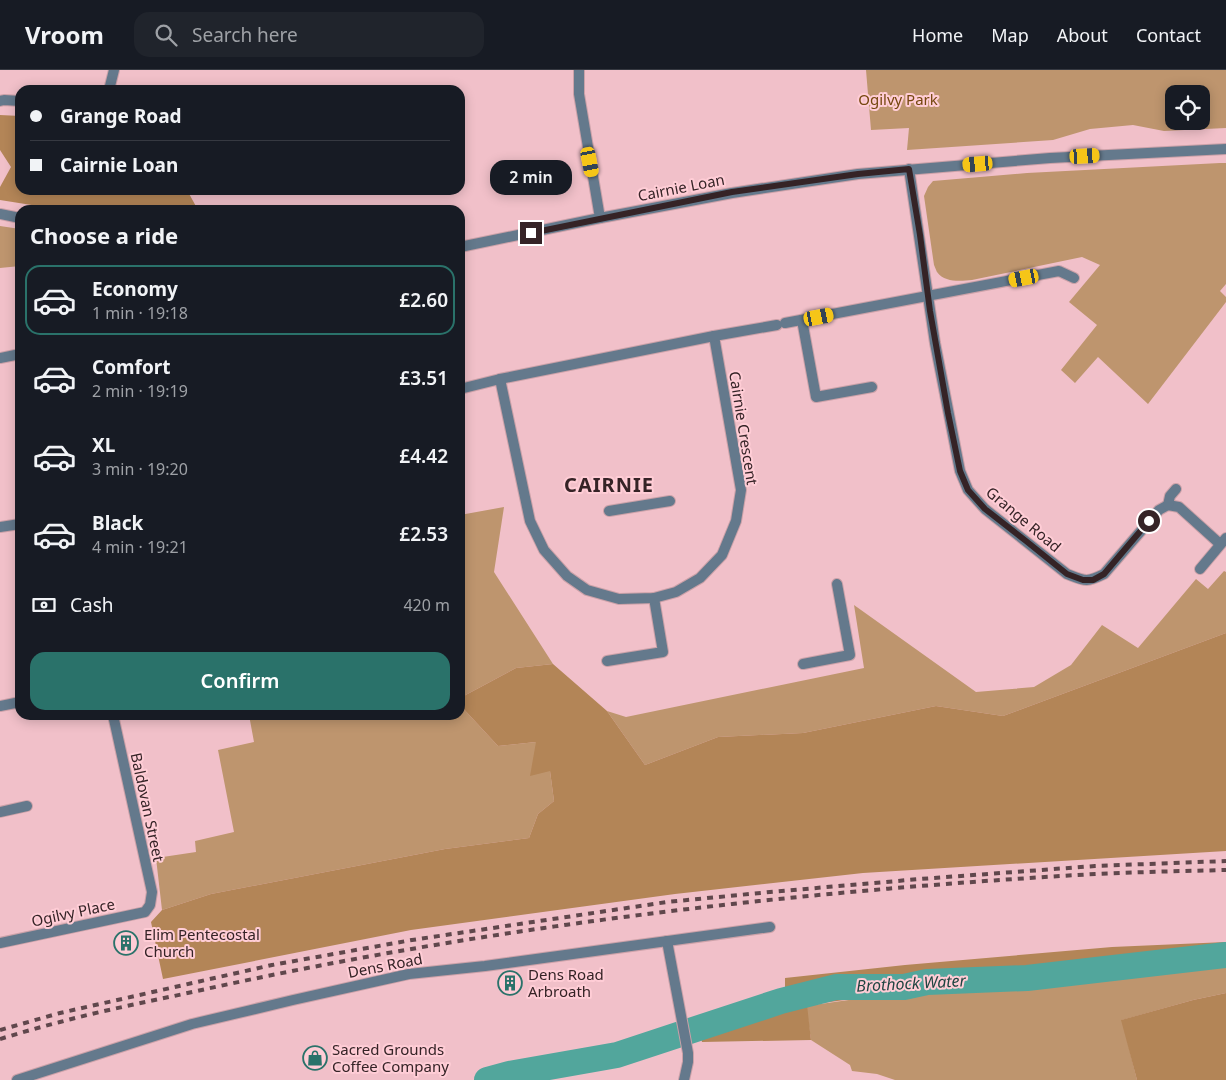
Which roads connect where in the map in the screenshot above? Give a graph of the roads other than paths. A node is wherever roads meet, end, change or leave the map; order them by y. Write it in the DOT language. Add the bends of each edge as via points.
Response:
graph roads {
  1 [pos="114,70"];
  2 [pos="580,70"];
  3 [pos="110,85"];
  4 [pos="0,101"];
  5 [pos="15,101"];
  6 [pos="1226,149"];
  7 [pos="909,169"];
  8 [pos="0,214"];
  9 [pos="15,217"];
  10 [pos="600,218"];
  11 [pos="465,247"];
  12 [pos="1074,278"];
  13 [pos="928,296"];
  14 [pos="802,320"];
  15 [pos="714,336"];
  16 [pos="15,355"];
  17 [pos="0,358"];
  18 [pos="500,379"];
  19 [pos="872,387"];
  20 [pos="465,388"];
  21 [pos="1176,489"];
  22 [pos="670,501"];
  23 [pos="1168,505"];
  24 [pos="609,511"];
  25 [pos="15,525"];
  26 [pos="0,527"];
  27 [pos="1223,541"];
  28 [pos="1200,569"];
  29 [pos="837,584"];
  30 [pos="654,598"];
  31 [pos="607,661"];
  32 [pos="803,664"];
  33 [pos="15,703"];
  34 [pos="0,706"];
  35 [pos="114,720"];
  36 [pos="28,806"];
  37 [pos="0,812"];
  38 [pos="150,905"];
  39 [pos="770,927"];
  40 [pos="667,941"];
  41 [pos="0,943"];
  42 [pos="17,1080"];
  43 [pos="684,1080"];
  1 -- 3 [label="street"];
  2 -- 10 [label="street" via="579,94"];
  4 -- 5 [label="street"];
  6 -- 7 [label="street, Cairnie Loan"];
  7 -- 10 [label="street, Cairnie Loan" via="732,192"];
  7 -- 13 [label="street, Grange Road"];
  8 -- 9 [label="street"];
  10 -- 11 [label="street, Cairnie Loan"];
  12 -- 13 [label="street" via="1059,271"];
  13 -- 14 [label="street"];
  13 -- 23 [label="street, Grange Road" via="960,471 968,490 985,509 1067,574 1093,580 1104,574 1159,510"];
  14 -- 15 [label="street"];
  14 -- 19 [label="street" via="816,397"];
  15 -- 18 [label="street"];
  15 -- 30 [label="street, Cairnie Crescent" via="741,490 736,521 722,555 700,578 676,592"];
  16 -- 17 [label="street"];
  18 -- 20 [label="street"];
  18 -- 30 [label="street, Cairnie Crescent" via="530,521 544,550 567,576 587,590 619,599"];
  21 -- 23 [label="street"];
  22 -- 24 [label="street"];
  23 -- 27 [label="street" via="1179,507"];
  25 -- 26 [label="street"];
  27 -- 28 [label="street"];
  29 -- 32 [label="street" via="850,655"];
  30 -- 31 [label="street" via="663,652"];
  33 -- 34 [label="street"];
  35 -- 38 [label="street, Baldovan Street" via="152,892"];
  36 -- 37 [label="street"];
  38 -- 41 [label="street, Ogilvy Place" via="145,912"];
  39 -- 40 [label="street, Dens Road"];
  40 -- 42 [label="street, Dens Road" via="409,974 192,1024"];
  40 -- 43 [label="street" via="688,1053"];
}
